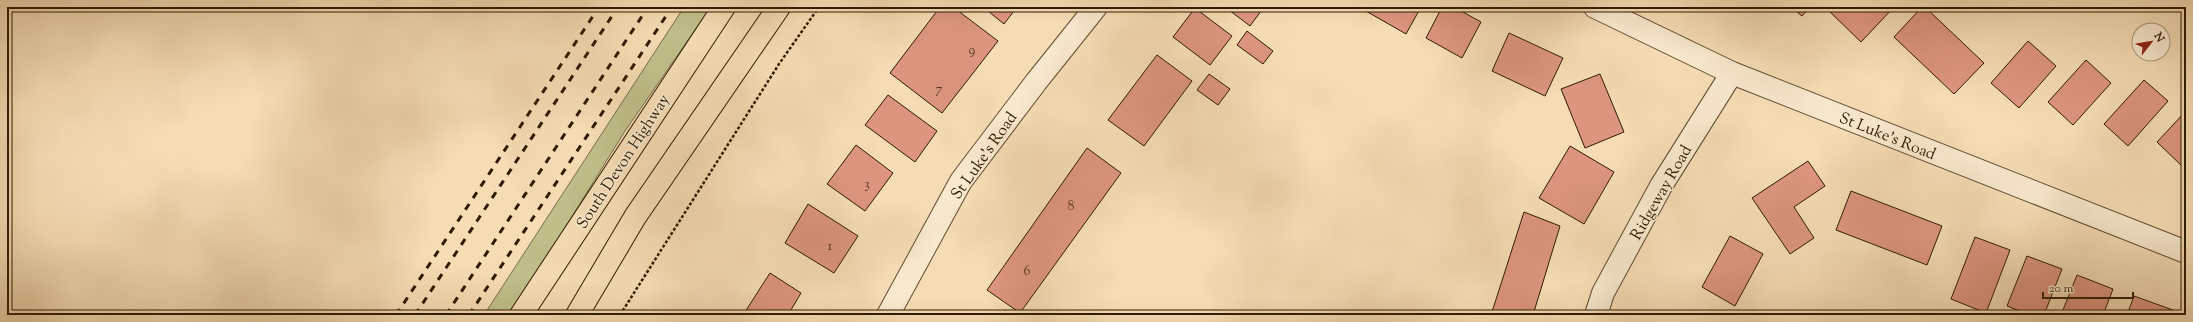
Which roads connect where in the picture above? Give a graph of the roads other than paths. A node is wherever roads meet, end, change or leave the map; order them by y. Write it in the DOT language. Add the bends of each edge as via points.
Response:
graph roads {
  1 [pos="724,7"];
  2 [pos="779,7"];
  3 [pos="1096,7"];
  4 [pos="1602,8"];
  5 [pos="1732,73"];
  6 [pos="2186,252"];
  7 [pos="521,315"];
  8 [pos="577,315"];
  9 [pos="888,315"];
  10 [pos="1596,315"];
  1 -- 7 [label="highway, South Devon Highway"];
  2 -- 8 [label="highway" via="635,217"];
  3 -- 9 [label="street, St Luke's Road" via="961,181"];
  4 -- 5 [label="street, St Luke's Road"];
  5 -- 6 [label="street, St Luke's Road"];
  5 -- 10 [label="street, Ridgeway Road" via="1661,186 1603,293"];
}
